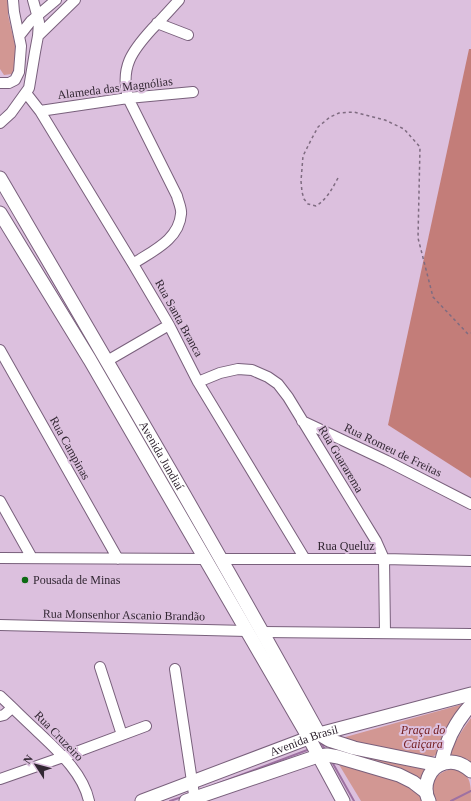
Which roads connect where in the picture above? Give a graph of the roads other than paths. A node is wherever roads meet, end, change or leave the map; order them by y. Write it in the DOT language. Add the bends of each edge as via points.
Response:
graph roads {
  1 [pos="13,0"];
  2 [pos="33,0"];
  3 [pos="37,0"];
  4 [pos="75,0"];
  5 [pos="179,0"];
  6 [pos="56,1"];
  7 [pos="38,16"];
  8 [pos="157,23"];
  9 [pos="20,35"];
  10 [pos="188,35"];
  11 [pos="38,36"];
  12 [pos="0,83"];
  13 [pos="193,92"];
  14 [pos="26,93"];
  15 [pos="128,98"];
  16 [pos="40,110"];
  17 [pos="0,123"];
  18 [pos="0,178"];
  19 [pos="0,213"];
  20 [pos="133,264"];
  21 [pos="169,325"];
  22 [pos="0,350"];
  23 [pos="107,361"];
  24 [pos="198,382"];
  25 [pos="302,421"];
  26 [pos="0,501"];
  27 [pos="471,504"];
  28 [pos="0,558"];
  29 [pos="32,558"];
  30 [pos="118,559"];
  31 [pos="205,559"];
  32 [pos="221,559"];
  33 [pos="305,559"];
  34 [pos="384,559"];
  35 [pos="471,561"];
  36 [pos="0,626"];
  37 [pos="246,631"];
  38 [pos="263,632"];
  39 [pos="385,633"];
  40 [pos="471,634"];
  41 [pos="100,667"];
  42 [pos="175,669"];
  43 [pos="471,694"];
  44 [pos="0,696"];
  45 [pos="471,705"];
  46 [pos="12,708"];
  47 [pos="0,716"];
  48 [pos="146,726"];
  49 [pos="122,735"];
  50 [pos="318,745"];
  51 [pos="63,757"];
  52 [pos="440,765"];
  53 [pos="471,771"];
  54 [pos="0,779"];
  55 [pos="192,794"];
  56 [pos="427,796"];
  57 [pos="89,801"];
  58 [pos="142,801"];
  59 [pos="343,801"];
  1 -- 9 [label="street"];
  2 -- 7 [label="street"];
  3 -- 6 [label="street" via="48,3"];
  4 -- 11 [label="street"];
  5 -- 8 [label="street"];
  6 -- 7 [label="street"];
  7 -- 9 [label="street"];
  7 -- 11 [label="street"];
  8 -- 10 [label="street"];
  8 -- 15 [label="street" via="138,45 130,60 126,76"];
  9 -- 12 [label="street" via="19,72 15,80"];
  11 -- 14 [label="street"];
  13 -- 15 [label="street, Alameda das Magnólias"];
  14 -- 16 [label="street, Rua Santa Branca"];
  14 -- 17 [label="street"];
  15 -- 16 [label="street, Alameda das Magnólias"];
  15 -- 20 [label="street" via="177,196 182,213 178,228 165,243"];
  16 -- 20 [label="street, Rua Santa Branca"];
  18 -- 23 [label="main road, Avenida Jundiaí"];
  19 -- 31 [label="main road, Avenida Jundiaí" via="90,360"];
  20 -- 21 [label="street, Rua Santa Branca"];
  21 -- 23 [label="street"];
  21 -- 24 [label="street, Rua Santa Branca"];
  22 -- 30 [label="street, Rua Campinas"];
  23 -- 32 [label="main road, Avenida Jundiaí"];
  24 -- 25 [label="street, Rua Guararema" via="238,369 252,370 278,384"];
  24 -- 33 [label="street, Rua Santa Branca"];
  25 -- 27 [label="street, Rua Romeu de Freitas"];
  25 -- 34 [label="street, Rua Guararema" via="376,541"];
  26 -- 29 [label="street"];
  28 -- 29 [label="street"];
  29 -- 30 [label="street"];
  30 -- 31 [label="street"];
  31 -- 37 [label="main road, Avenida Jundiaí"];
  32 -- 33 [label="street, Rua Queluz"];
  32 -- 38 [label="main road, Avenida Jundiaí"];
  33 -- 34 [label="street, Rua Queluz"];
  34 -- 35 [label="street, Rua Queluz"];
  34 -- 39 [label="street, Rua Guararema"];
  36 -- 37 [label="street, Rua Monsenhor Ascanio Brandão"];
  37 -- 50 [label="main road, Avenida Jundiaí"];
  38 -- 39 [label="street"];
  38 -- 50 [label="main road, Avenida Jundiaí"];
  39 -- 40 [label="street"];
  41 -- 49 [label="street"];
  42 -- 55 [label="street"];
  43 -- 50 [label="main road, Avenida Brasil"];
  44 -- 46 [label="street, Rua Cruzeiro"];
  45 -- 52 [label="main road" via="450,734"];
  46 -- 47 [label="street"];
  46 -- 51 [label="street, Rua Cruzeiro"];
  48 -- 49 [label="street"];
  49 -- 51 [label="street"];
  50 -- 52 [label="main road" via="329,740 354,748"];
  50 -- 55 [label="main road, Avenida Brasil"];
  50 -- 55 [label="main road, Avenida Brasil"];
  50 -- 56 [label="main road" via="399,775 413,782"];
  50 -- 59 [label="main road"];
  51 -- 54 [label="street"];
  51 -- 57 [label="street, Rua Cruzeiro" via="79,776"];
  52 -- 53 [label="main road" via="446,762 456,763"];
  52 -- 56 [label="main road" via="429,775 426,783"];
  55 -- 58 [label="main road, Avenida Brasil"];
}
